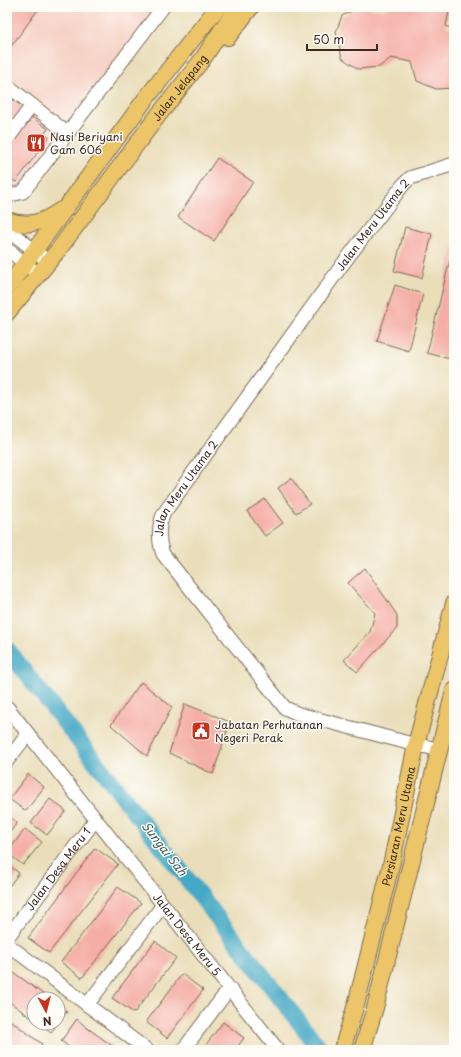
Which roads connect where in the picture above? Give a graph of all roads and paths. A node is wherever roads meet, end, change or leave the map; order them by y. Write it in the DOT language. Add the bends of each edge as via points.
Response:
graph roads {
  1 [pos="163,7"];
  2 [pos="214,7"];
  3 [pos="218,7"];
  4 [pos="236,7"];
  5 [pos="251,7"];
  6 [pos="204,25"];
  7 [pos="202,60"];
  8 [pos="7,85"];
  9 [pos="32,106"];
  10 [pos="67,133"];
  11 [pos="7,139"];
  12 [pos="105,155"];
  13 [pos="454,164"];
  14 [pos="120,167"];
  15 [pos="7,196"];
  16 [pos="69,205"];
  17 [pos="7,220"];
  18 [pos="7,229"];
  19 [pos="7,249"];
  20 [pos="34,251"];
  21 [pos="24,263"];
  22 [pos="44,268"];
  23 [pos="7,288"];
  24 [pos="7,313"];
  25 [pos="454,602"];
  26 [pos="454,691"];
  27 [pos="7,707"];
  28 [pos="28,734"];
  29 [pos="416,745"];
  30 [pos="439,749"];
  31 [pos="7,761"];
  32 [pos="95,820"];
  33 [pos="392,861"];
  34 [pos="410,869"];
  35 [pos="163,905"];
  36 [pos="7,938"];
  37 [pos="7,944"];
  38 [pos="229,989"];
  39 [pos="87,1005"];
  40 [pos="147,1050"];
  41 [pos="183,1050"];
  42 [pos="278,1050"];
  43 [pos="342,1050"];
  44 [pos="362,1050"];
  1 -- 10 [label="street"];
  2 -- 6 [label="main road"];
  3 -- 6 [label="main road, Jalan Jelapang"];
  4 -- 7 [label="main road, Jalan Jelapang"];
  5 -- 7 [label="main road" via="224,41"];
  6 -- 12 [label="main road, Jalan Jelapang"];
  7 -- 14 [label="main road, Jalan Jelapang"];
  8 -- 9 [label="street"];
  9 -- 10 [label="street"];
  9 -- 11 [label="street"];
  10 -- 15 [label="street" via="23,192"];
  12 -- 14 [label="main road"];
  12 -- 16 [label="main road, Jalan Jelapang"];
  13 -- 29 [label="street, Jalan Meru Utama 2" via="410,178 403,185 342,265 164,513 159,532 163,554 285,708"];
  14 -- 22 [label="main road, Jalan Jelapang"];
  16 -- 17 [label="main road" via="38,223 26,225"];
  16 -- 20 [label="main road, Jalan Jelapang"];
  18 -- 20 [label="street"];
  19 -- 21 [label="street"];
  20 -- 21 [label="main road, Jalan Jelapang"];
  20 -- 22 [label="street"];
  21 -- 22 [label="street"];
  21 -- 23 [label="main road, Jalan Jelapang"];
  22 -- 24 [label="main road, Jalan Jelapang"];
  25 -- 29 [label="main road, Persiaran Meru Utama"];
  26 -- 30 [label="main road, Persiaran Meru Utama"];
  27 -- 28 [label="street, Jalan Desa Meru 5"];
  28 -- 31 [label="street"];
  28 -- 32 [label="street, Jalan Desa Meru 5"];
  29 -- 30 [label="street, Jalan Meru Utama 2"];
  29 -- 33 [label="main road, Persiaran Meru Utama"];
  30 -- 34 [label="main road, Persiaran Meru Utama"];
  32 -- 35 [label="street, Jalan Desa Meru 5"];
  32 -- 36 [label="street, Jalan Desa Meru 1"];
  33 -- 34 [label="main road"];
  33 -- 43 [label="main road, Persiaran Meru Utama"];
  34 -- 44 [label="main road, Persiaran Meru Utama" via="372,1022"];
  35 -- 38 [label="street, Jalan Desa Meru 5"];
  35 -- 39 [label="street"];
  37 -- 39 [label="street"];
  38 -- 41 [label="street"];
  38 -- 42 [label="street, Jalan Desa Meru 5"];
  39 -- 40 [label="street"];
}
